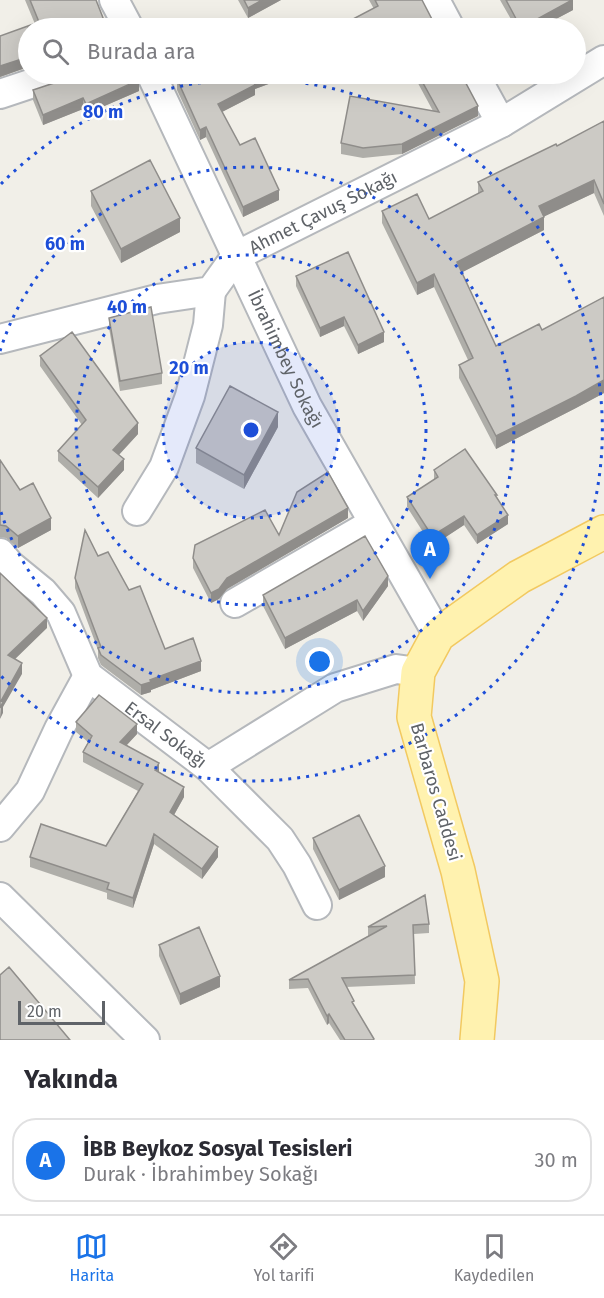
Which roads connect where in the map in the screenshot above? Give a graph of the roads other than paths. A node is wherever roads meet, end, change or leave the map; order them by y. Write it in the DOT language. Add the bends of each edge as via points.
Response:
graph roads {
  1 [pos="114,0"];
  2 [pos="435,0"];
  3 [pos="124,18"];
  4 [pos="445,18"];
  5 [pos="604,60"];
  6 [pos="586,71"];
  7 [pos="30,84"];
  8 [pos="156,84"];
  9 [pos="480,84"];
  10 [pos="565,84"];
  11 [pos="0,94"];
  12 [pos="501,123"];
  13 [pos="236,256"];
  14 [pos="211,291"];
  15 [pos="0,339"];
  16 [pos="137,511"];
  17 [pos="373,523"];
  18 [pos="604,531"];
  19 [pos="0,553"];
  20 [pos="235,603"];
  21 [pos="438,635"];
  22 [pos="418,672"];
  23 [pos="88,676"];
  24 [pos="208,767"];
  25 [pos="0,827"];
  26 [pos="0,897"];
  27 [pos="317,904"];
  28 [pos="145,1040"];
  29 [pos="477,1040"];
  1 -- 3 [label="street"];
  2 -- 4 [label="street"];
  5 -- 6 [label="street, Ahmet Çavuş Sokağı"];
  7 -- 11 [label="street"];
  8 -- 13 [label="street, İbrahimbey Sokağı"];
  9 -- 12 [label="street"];
  10 -- 12 [label="street, Ahmet Çavuş Sokağı"];
  12 -- 13 [label="street, Ahmet Çavuş Sokağı"];
  13 -- 14 [label="street, Ahmet Çavuş Sokağı"];
  13 -- 17 [label="street, İbrahimbey Sokağı" via="307,406"];
  14 -- 15 [label="street" via="157,299"];
  14 -- 16 [label="street" via="208,325 190,396 164,467"];
  17 -- 20 [label="street"];
  17 -- 21 [label="street, İbrahimbey Sokağı"];
  18 -- 21 [label="main road, Barbaros Caddesi" via="519,577"];
  19 -- 23 [label="street, Ersal Sokağı" via="61,613"];
  21 -- 22 [label="main road, Barbaros Caddesi"];
  22 -- 24 [label="street, Ersal Sokağı" via="396,669 334,688"];
  22 -- 29 [label="main road, Barbaros Caddesi" via="414,717 458,871 482,981"];
  23 -- 24 [label="street, Ersal Sokağı"];
  23 -- 25 [label="street" via="30,791"];
  24 -- 27 [label="street" via="280,839"];
  26 -- 28 [label="street"];
}
